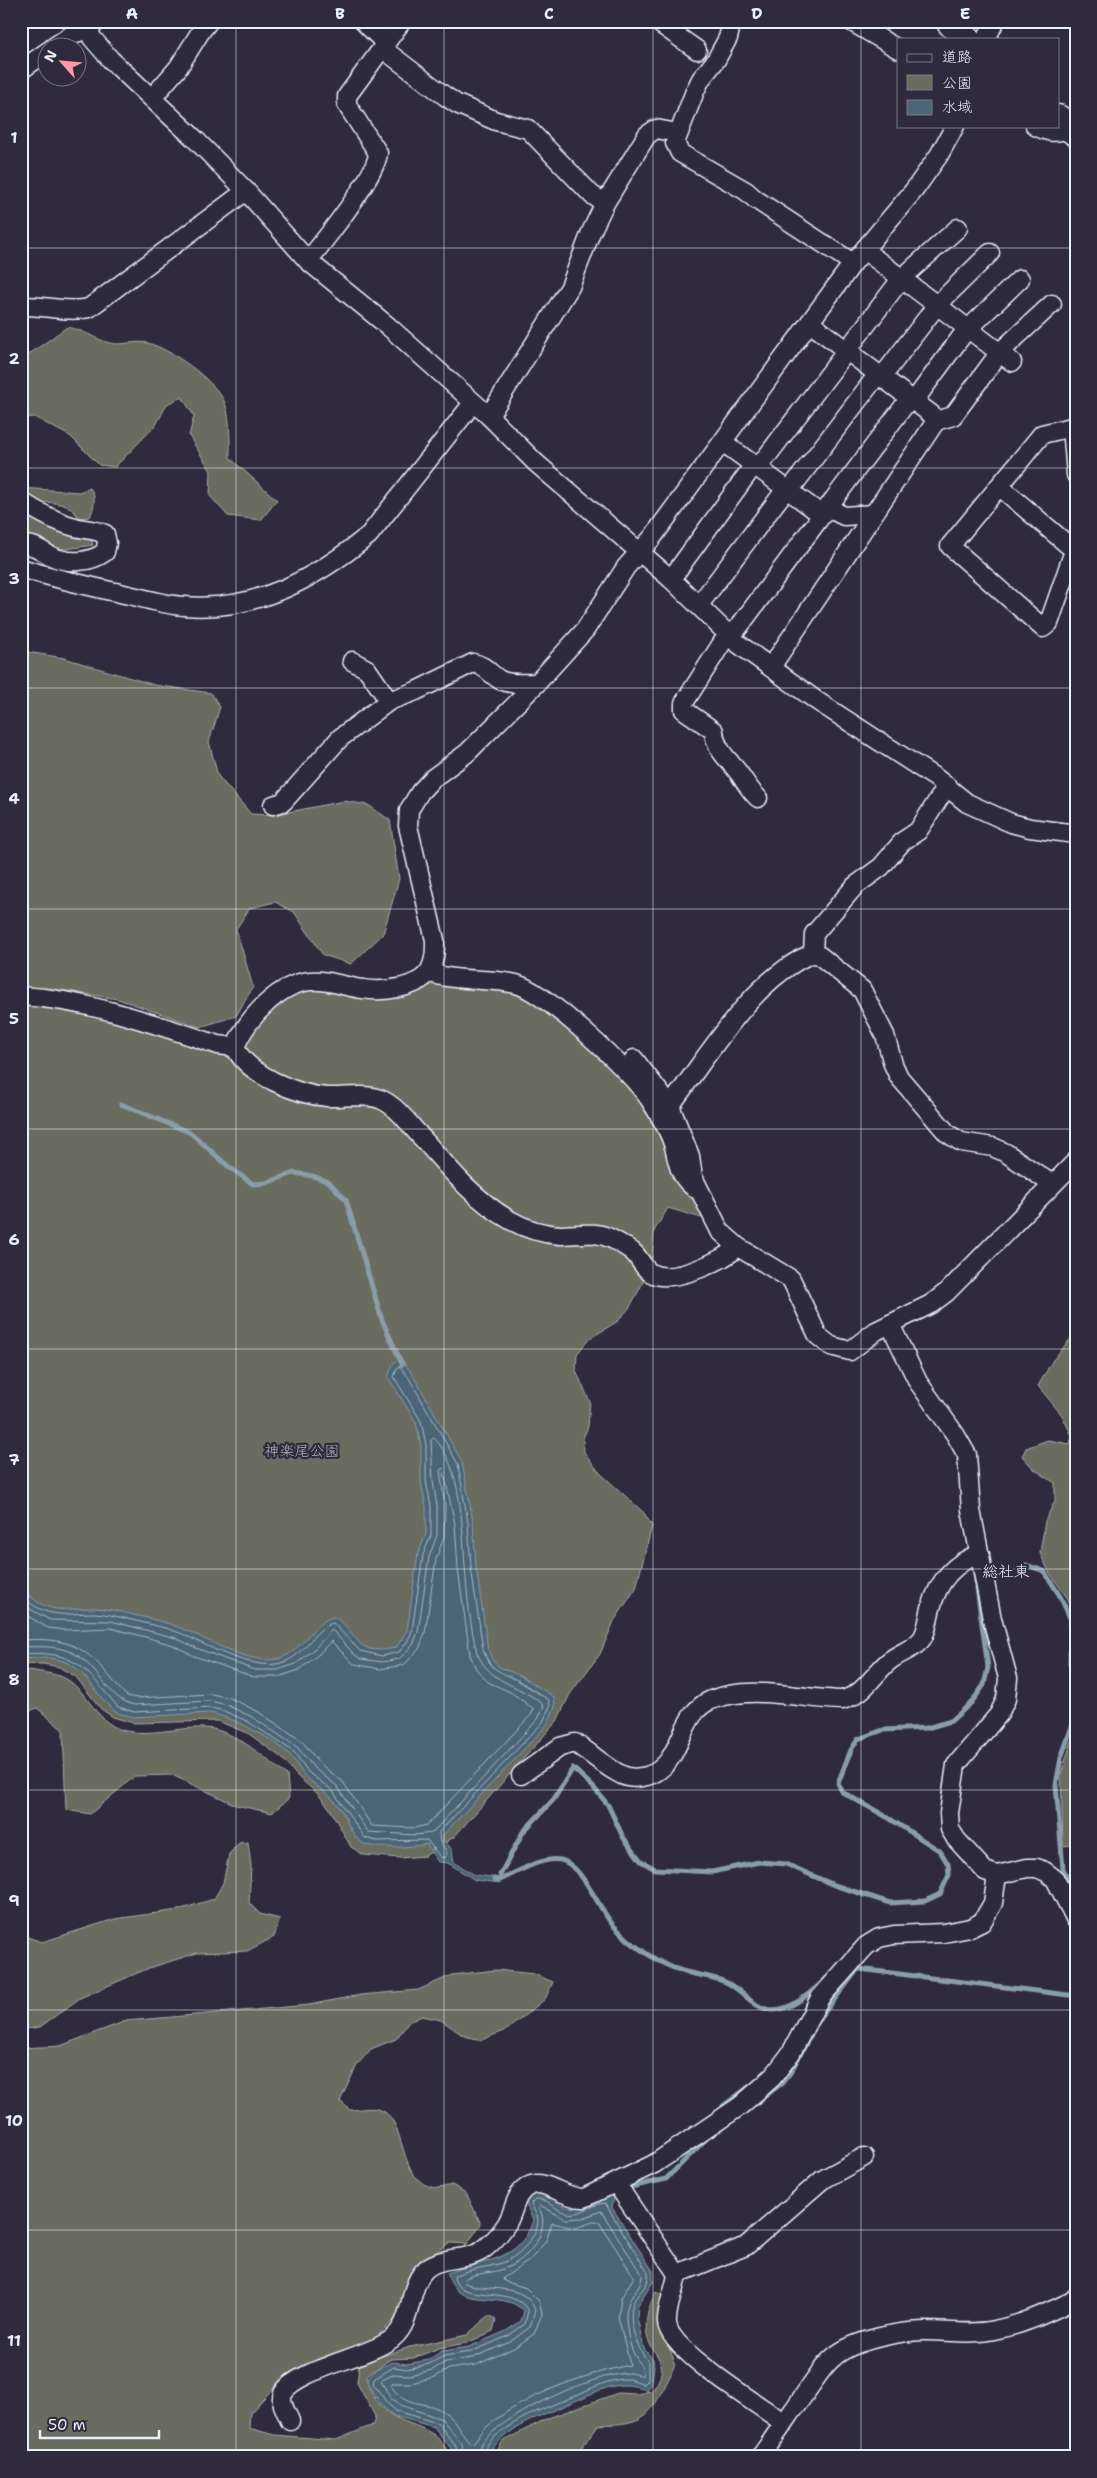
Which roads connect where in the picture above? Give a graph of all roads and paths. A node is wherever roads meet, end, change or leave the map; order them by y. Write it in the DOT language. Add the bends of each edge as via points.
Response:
graph roads {
  1 [pos="209,21"];
  2 [pos="363,21"];
  3 [pos="402,21"];
  4 [pos="656,21"];
  5 [pos="732,21"];
  6 [pos="850,21"];
  7 [pos="950,21"];
  8 [pos="995,21"];
  9 [pos="92,25"];
  10 [pos="67,38"];
  11 [pos="965,38"];
  12 [pos="986,38"];
  13 [pos="382,46"];
  14 [pos="897,48"];
  15 [pos="697,50"];
  16 [pos="38,58"];
  17 [pos="21,70"];
  18 [pos="152,98"];
  19 [pos="1068,126"];
  20 [pos="953,128"];
  21 [pos="1039,128"];
  22 [pos="678,133"];
  23 [pos="246,191"];
  24 [pos="605,203"];
  25 [pos="958,228"];
  26 [pos="990,253"];
  27 [pos="858,256"];
  28 [pos="308,261"];
  29 [pos="901,279"];
  30 [pos="1020,279"];
  31 [pos="1052,304"];
  32 [pos="936,305"];
  33 [pos="21,306"];
  34 [pos="810,323"];
  35 [pos="968,328"];
  36 [pos="846,350"];
  37 [pos="1006,357"];
  38 [pos="880,375"];
  39 [pos="912,399"];
  40 [pos="473,403"];
  41 [pos="488,416"];
  42 [pos="936,421"];
  43 [pos="1074,427"];
  44 [pos="724,443"];
  45 [pos="756,466"];
  46 [pos="1076,475"];
  47 [pos="999,486"];
  48 [pos="788,490"];
  49 [pos="21,501"];
  50 [pos="825,511"];
  51 [pos="873,514"];
  52 [pos="1075,546"];
  53 [pos="21,547"];
  54 [pos="640,550"];
  55 [pos="21,568"];
  56 [pos="672,579"];
  57 [pos="699,606"];
  58 [pos="729,636"];
  59 [pos="352,661"];
  60 [pos="771,666"];
  61 [pos="536,683"];
  62 [pos="389,700"];
  63 [pos="947,786"];
  64 [pos="758,798"];
  65 [pos="273,805"];
  66 [pos="1076,834"];
  67 [pos="813,953"];
  68 [pos="429,972"];
  69 [pos="21,996"];
  70 [pos="235,1047"];
  71 [pos="634,1059"];
  72 [pos="670,1106"];
  73 [pos="1076,1161"];
  74 [pos="1052,1184"];
  75 [pos="698,1190"];
  76 [pos="738,1247"];
  77 [pos="890,1324"];
  78 [pos="980,1554"];
  79 [pos="521,1775"];
  80 [pos="997,1875"];
  81 [pos="1076,1920"];
  82 [pos="864,2157"];
  83 [pos="616,2183"];
  84 [pos="677,2274"];
  85 [pos="1076,2297"];
  86 [pos="290,2421"];
  87 [pos="784,2423"];
  88 [pos="760,2457"];
  1 -- 18 [label="street" via="178,68"];
  2 -- 13 [label="street" via="381,40"];
  3 -- 13 [label="street"];
  4 -- 15 [label="street"];
  5 -- 22 [label="street" via="728,38 701,78"];
  6 -- 14 [label="street"];
  7 -- 11 [label="main road"];
  8 -- 12 [label="street"];
  9 -- 10 [label="street"];
  9 -- 18 [label="street" via="92,38"];
  13 -- 24 [label="street" via="457,104 496,121 528,129 592,195"];
  13 -- 28 [label="street" via="347,96 347,105 378,152 378,158"];
  16 -- 17 [label="street"];
  18 -- 23 [label="street"];
  19 -- 21 [label="street" via="1061,132 1049,133"];
  20 -- 27 [label="street" via="915,189"];
  22 -- 24 [label="street" via="656,129 647,135"];
  22 -- 27 [label="street" via="675,144 680,153"];
  23 -- 28 [label="street"];
  23 -- 33 [label="street" via="89,308"];
  24 -- 41 [label="street" via="570,287"];
  25 -- 29 [label="street"];
  26 -- 32 [label="street"];
  27 -- 29 [label="street"];
  27 -- 34 [label="street"];
  28 -- 40 [label="street" via="388,326"];
  29 -- 32 [label="street"];
  29 -- 36 [label="street"];
  30 -- 35 [label="street"];
  31 -- 37 [label="street"];
  32 -- 35 [label="street"];
  32 -- 38 [label="street"];
  34 -- 36 [label="street"];
  34 -- 44 [label="street"];
  35 -- 37 [label="street"];
  35 -- 39 [label="street"];
  36 -- 38 [label="street"];
  36 -- 45 [label="street"];
  37 -- 42 [label="street" via="954,416"];
  38 -- 39 [label="street"];
  38 -- 48 [label="street"];
  39 -- 42 [label="street"];
  39 -- 50 [label="street"];
  40 -- 41 [label="street"];
  40 -- 55 [label="street" via="370,535 286,590 256,601 216,608 182,606"];
  41 -- 54 [label="street" via="582,504"];
  42 -- 51 [label="street"];
  43 -- 46 [label="street"];
  43 -- 47 [label="street" via="1042,434"];
  44 -- 45 [label="street"];
  44 -- 54 [label="street"];
  45 -- 48 [label="street"];
  45 -- 56 [label="street"];
  47 -- 52 [label="street" via="1068,545"];
  47 -- 52 [label="street" via="950,546 1042,628 1049,623"];
  48 -- 50 [label="street"];
  48 -- 57 [label="street"];
  49 -- 53 [label="street" via="60,522 97,530 105,534 107,543 105,552 97,558 73,562 36,547"];
  50 -- 51 [label="street" via="844,516"];
  50 -- 58 [label="street"];
  51 -- 60 [label="street"];
  54 -- 56 [label="street"];
  54 -- 61 [label="street" via="585,630"];
  56 -- 57 [label="street"];
  57 -- 58 [label="street"];
  58 -- 60 [label="street"];
  58 -- 64 [label="street" via="684,703 684,710 714,731 714,741"];
  59 -- 62 [label="street" via="367,669"];
  60 -- 63 [label="street" via="817,701"];
  61 -- 62 [label="street" via="501,680 481,664 473,663 416,691"];
  61 -- 68 [label="street" via="468,753 433,778 409,810 408,826 435,940 435,957"];
  62 -- 65 [label="street" via="340,738 283,802"];
  63 -- 66 [label="street" via="967,803 1011,823"];
  63 -- 67 [label="street" via="918,831 856,886 814,934"];
  67 -- 72 [label="street" via="790,964 755,994"];
  67 -- 74 [label="street" via="862,990 886,1035 899,1077 947,1133 961,1142 993,1147 1006,1153"];
  68 -- 70 [label="street" via="418,982 393,989 364,990 311,980 295,984 278,994 254,1016"];
  68 -- 75 [label="street" via="445,978 516,984 554,1006 648,1097 674,1146 680,1173"];
  69 -- 70 [label="street" via="65,1001 113,1012 218,1045"];
  70 -- 76 [label="street" via="239,1057 252,1069 308,1095 364,1096 381,1100 398,1111 480,1198 509,1219 535,1231 560,1235 588,1232 610,1238 633,1252 651,1273 665,1278 690,1272 730,1254"];
  71 -- 72 [label="street"];
  72 -- 75 [label="street" via="690,1156"];
  73 -- 74 [label="street"];
  74 -- 77 [label="street" via="947,1292 931,1304"];
  75 -- 76 [label="street" via="720,1231"];
  76 -- 77 [label="street" via="791,1279 818,1336 831,1346 850,1351"];
  77 -- 78 [label="street" via="918,1382 967,1455 971,1510"];
  78 -- 79 [label="street" via="950,1570 940,1585 927,1628 916,1646 890,1660 854,1697 842,1700 730,1694 697,1709 676,1751 666,1766 656,1773 639,1778 624,1776 575,1743 560,1747"];
  78 -- 80 [label="street" via="992,1619 1008,1678 1006,1699 999,1714 956,1765 949,1813 950,1829 956,1840 985,1871"];
  80 -- 81 [label="street" via="1027,1868 1046,1872 1055,1879"];
  80 -- 83 [label="street" via="992,1903 982,1922 944,1933 879,1938 866,1946 820,1998 791,2053 772,2078 740,2106 667,2156"];
  82 -- 84 [label="street" via="822,2180 746,2246"];
  83 -- 84 [label="street"];
  83 -- 86 [label="street" via="579,2198 543,2184 533,2184 522,2190 516,2197 507,2224 481,2251 429,2266 422,2274 405,2323 394,2337 292,2384 283,2393 282,2402"];
  84 -- 87 [label="street" via="667,2324 671,2336 688,2355"];
  85 -- 87 [label="street" via="1030,2320 994,2330 907,2333 843,2350 821,2371"];
  87 -- 88 [label="street"];
}
